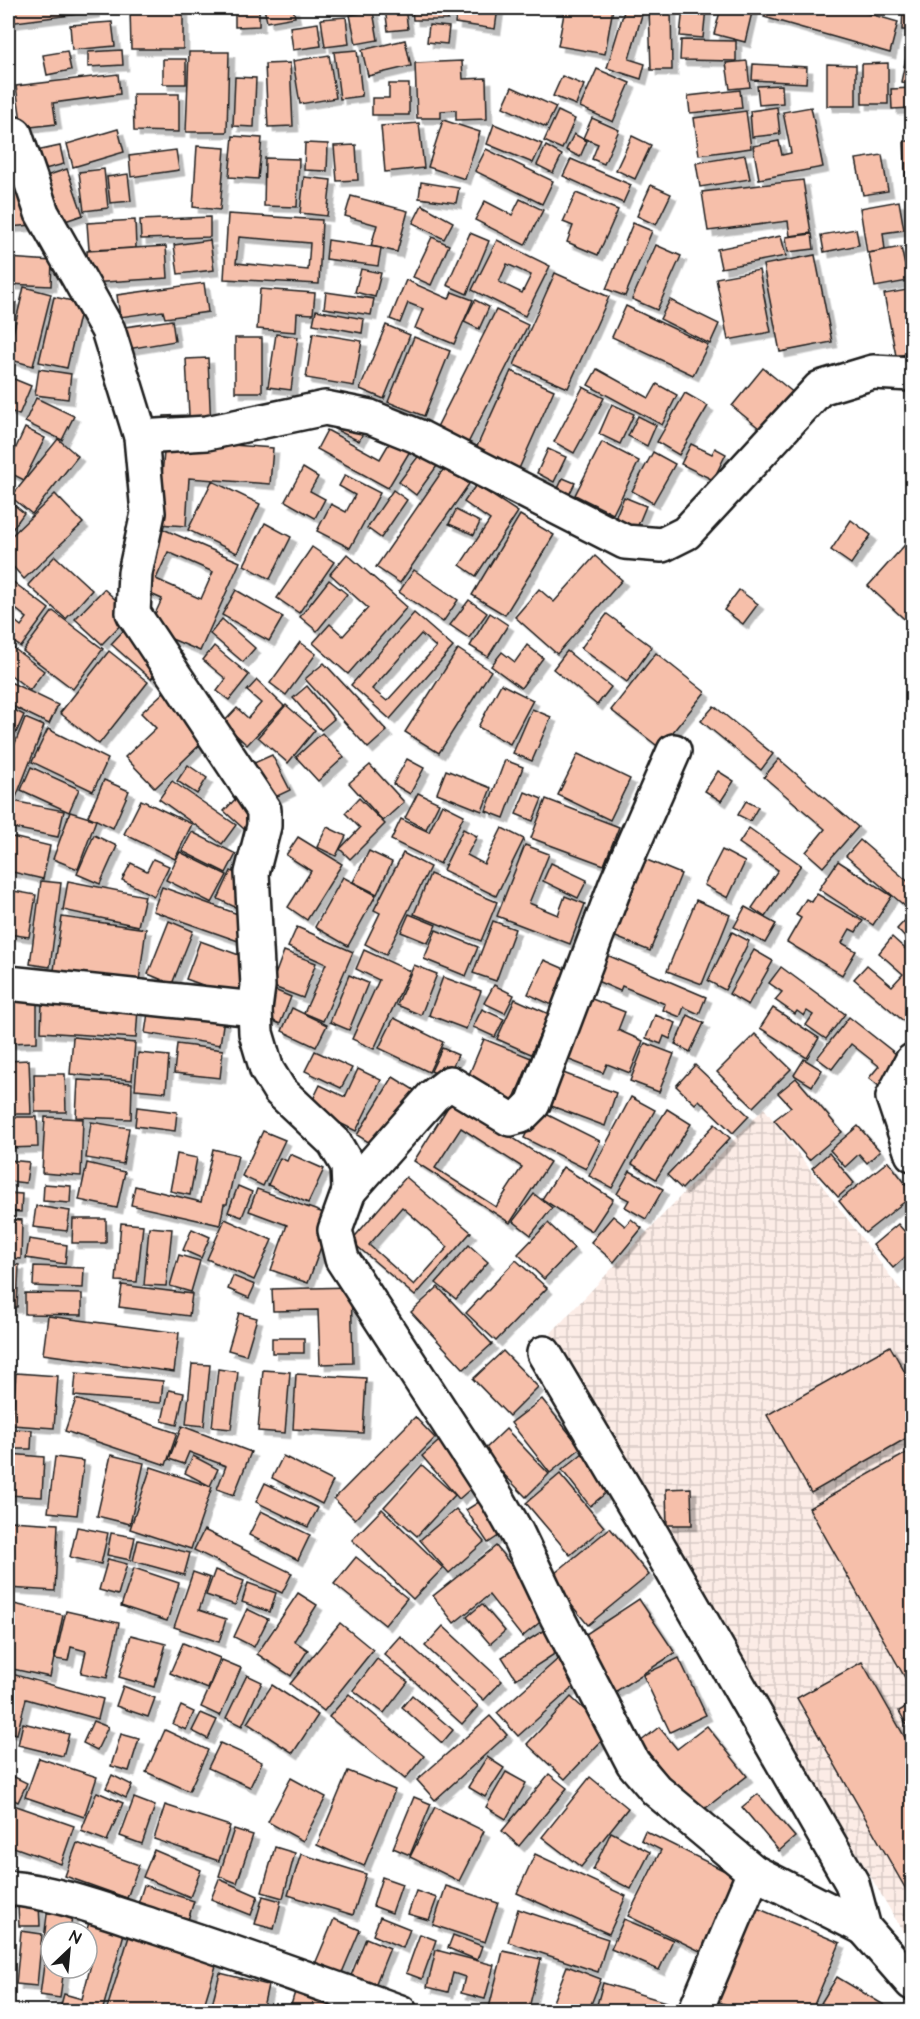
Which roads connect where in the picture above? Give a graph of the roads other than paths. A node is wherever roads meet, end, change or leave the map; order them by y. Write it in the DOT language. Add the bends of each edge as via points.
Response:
graph roads {
  1 [pos="15,134"];
  2 [pos="912,374"];
  3 [pos="141,437"];
  4 [pos="674,751"];
  5 [pos="8,983"];
  6 [pos="255,1009"];
  7 [pos="912,1061"];
  8 [pos="912,1154"];
  9 [pos="349,1191"];
  10 [pos="544,1353"];
  11 [pos="754,1872"];
  12 [pos="8,1888"];
  13 [pos="864,1928"];
  14 [pos="912,1983"];
  15 [pos="400,2012"];
  16 [pos="695,2012"];
  1 -- 3 [label="street" via="42,213 108,330"];
  2 -- 3 [label="street" via="873,372 820,388 686,533 662,545 625,542 417,436 359,414 325,408 207,433"];
  3 -- 6 [label="street" via="148,513 135,573 133,613 264,810 252,873 258,986"];
  4 -- 9 [label="street" via="616,884 533,1104 521,1116 510,1119 450,1083 433,1096"];
  5 -- 6 [label="street"];
  6 -- 9 [label="street" via="256,1033 267,1070 280,1091 333,1142 348,1166"];
  7 -- 8 [label="street" via="893,1097"];
  9 -- 11 [label="street" via="335,1230 342,1259 497,1498 633,1763 656,1790"];
  10 -- 13 [label="street" via="852,1883"];
  11 -- 13 [label="street"];
  11 -- 16 [label="street"];
  12 -- 15 [label="street" via="83,1903"];
  13 -- 14 [label="street"];
}
